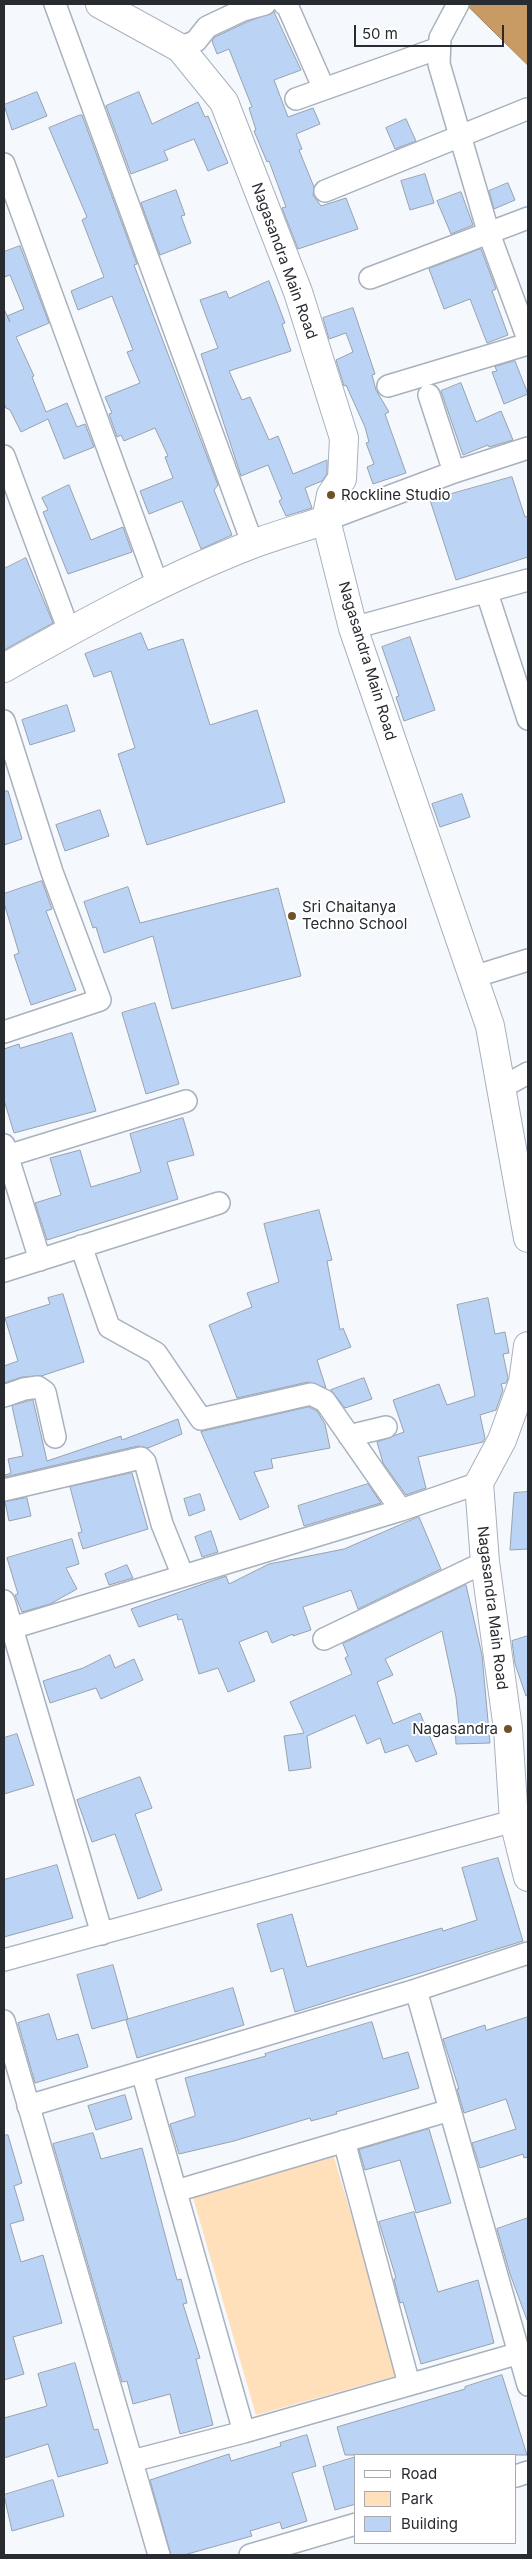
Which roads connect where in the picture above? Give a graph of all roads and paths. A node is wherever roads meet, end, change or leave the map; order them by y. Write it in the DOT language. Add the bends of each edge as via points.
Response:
graph roads {
  1 [pos="55,4"];
  2 [pos="100,4"];
  3 [pos="265,4"];
  4 [pos="284,4"];
  5 [pos="458,4"];
  6 [pos="180,48"];
  7 [pos="439,48"];
  8 [pos="324,89"];
  9 [pos="296,99"];
  10 [pos="526,109"];
  11 [pos="458,136"];
  12 [pos="4,164"];
  13 [pos="324,191"];
  14 [pos="528,218"];
  15 [pos="488,231"];
  16 [pos="370,278"];
  17 [pos="528,339"];
  18 [pos="528,344"];
  19 [pos="388,386"];
  20 [pos="429,395"];
  21 [pos="528,448"];
  22 [pos="4,458"];
  23 [pos="454,472"];
  24 [pos="326,520"];
  25 [pos="253,545"];
  26 [pos="528,580"];
  27 [pos="158,586"];
  28 [pos="487,593"];
  29 [pos="353,628"];
  30 [pos="69,631"];
  31 [pos="4,668"];
  32 [pos="528,719"];
  33 [pos="4,721"];
  34 [pos="528,960"];
  35 [pos="472,977"];
  36 [pos="4,1032"];
  37 [pos="528,1073"];
  38 [pos="501,1088"];
  39 [pos="186,1101"];
  40 [pos="6,1151"];
  41 [pos="219,1203"];
  42 [pos="528,1238"];
  43 [pos="81,1246"];
  44 [pos="40,1260"];
  45 [pos="4,1272"];
  46 [pos="528,1346"];
  47 [pos="4,1396"];
  48 [pos="386,1428"];
  49 [pos="349,1436"];
  50 [pos="55,1437"];
  51 [pos="479,1483"];
  52 [pos="4,1490"];
  53 [pos="401,1510"];
  54 [pos="486,1562"];
  55 [pos="183,1576"];
  56 [pos="4,1601"];
  57 [pos="12,1628"];
  58 [pos="324,1639"];
  59 [pos="521,1819"];
  60 [pos="528,1877"];
  61 [pos="102,1934"];
  62 [pos="528,1953"];
  63 [pos="4,1960"];
  64 [pos="416,1990"];
  65 [pos="4,2021"];
  66 [pos="142,2072"];
  67 [pos="28,2106"];
  68 [pos="450,2110"];
  69 [pos="344,2141"];
  70 [pos="176,2191"];
  71 [pos="520,2353"];
  72 [pos="408,2384"];
  73 [pos="528,2385"];
  74 [pos="244,2432"];
  75 [pos="132,2461"];
  76 [pos="354,2525"];
  77 [pos="159,2555"];
  78 [pos="250,2555"];
  1 -- 25 [label="street"];
  2 -- 6 [label="street, Nagasandra Main Road"];
  3 -- 6 [label="street" via="243,10 207,27 196,41"];
  4 -- 8 [label="street"];
  5 -- 7 [label="street" via="440,38"];
  6 -- 24 [label="street, Nagasandra Main Road" via="224,102 298,292 344,438 342,480 331,495"];
  7 -- 8 [label="street"];
  7 -- 11 [label="street" via="439,64"];
  8 -- 9 [label="street"];
  10 -- 11 [label="street"];
  11 -- 13 [label="street"];
  11 -- 15 [label="street"];
  12 -- 27 [label="street"];
  14 -- 15 [label="street"];
  15 -- 16 [label="street"];
  15 -- 17 [label="street"];
  18 -- 19 [label="street"];
  20 -- 23 [label="street"];
  21 -- 23 [label="street"];
  22 -- 30 [label="street"];
  23 -- 24 [label="street"];
  24 -- 25 [label="street"];
  24 -- 29 [label="street, Nagasandra Main Road"];
  25 -- 27 [label="street"];
  26 -- 28 [label="street"];
  27 -- 30 [label="street"];
  28 -- 29 [label="street"];
  28 -- 32 [label="street"];
  29 -- 35 [label="street, Nagasandra Main Road"];
  30 -- 31 [label="street"];
  33 -- 36 [label="street" via="52,872 100,1000"];
  34 -- 35 [label="street"];
  35 -- 38 [label="street, Nagasandra Main Road" via="490,1026"];
  37 -- 38 [label="street"];
  38 -- 42 [label="street, Nagasandra Main Road"];
  39 -- 40 [label="street"];
  40 -- 44 [label="street"];
  41 -- 43 [label="street"];
  43 -- 44 [label="street"];
  43 -- 49 [label="street" via="109,1327 156,1353 201,1419 311,1394 325,1401"];
  44 -- 45 [label="street"];
  46 -- 51 [label="street" via="523,1382 502,1440"];
  47 -- 50 [label="street" via="24,1388 38,1387 45,1392"];
  48 -- 49 [label="street"];
  49 -- 53 [label="street"];
  51 -- 53 [label="street"];
  51 -- 54 [label="street, Nagasandra Main Road"];
  52 -- 55 [label="street" via="141,1458"];
  53 -- 55 [label="street"];
  54 -- 58 [label="street"];
  54 -- 59 [label="street, Nagasandra Main Road"];
  55 -- 57 [label="street"];
  56 -- 57 [label="street"];
  57 -- 61 [label="street"];
  59 -- 60 [label="street, Nagasandra Main Road"];
  59 -- 61 [label="street"];
  61 -- 63 [label="street"];
  62 -- 64 [label="street"];
  64 -- 66 [label="street"];
  64 -- 68 [label="street"];
  65 -- 67 [label="street"];
  66 -- 67 [label="street"];
  66 -- 70 [label="street"];
  67 -- 75 [label="street"];
  68 -- 69 [label="street"];
  68 -- 71 [label="street"];
  69 -- 70 [label="street"];
  69 -- 72 [label="street"];
  70 -- 74 [label="street"];
  71 -- 72 [label="street"];
  71 -- 73 [label="street"];
  72 -- 74 [label="street"];
  74 -- 75 [label="street"];
  75 -- 77 [label="street"];
  76 -- 78 [label="street"];
}
